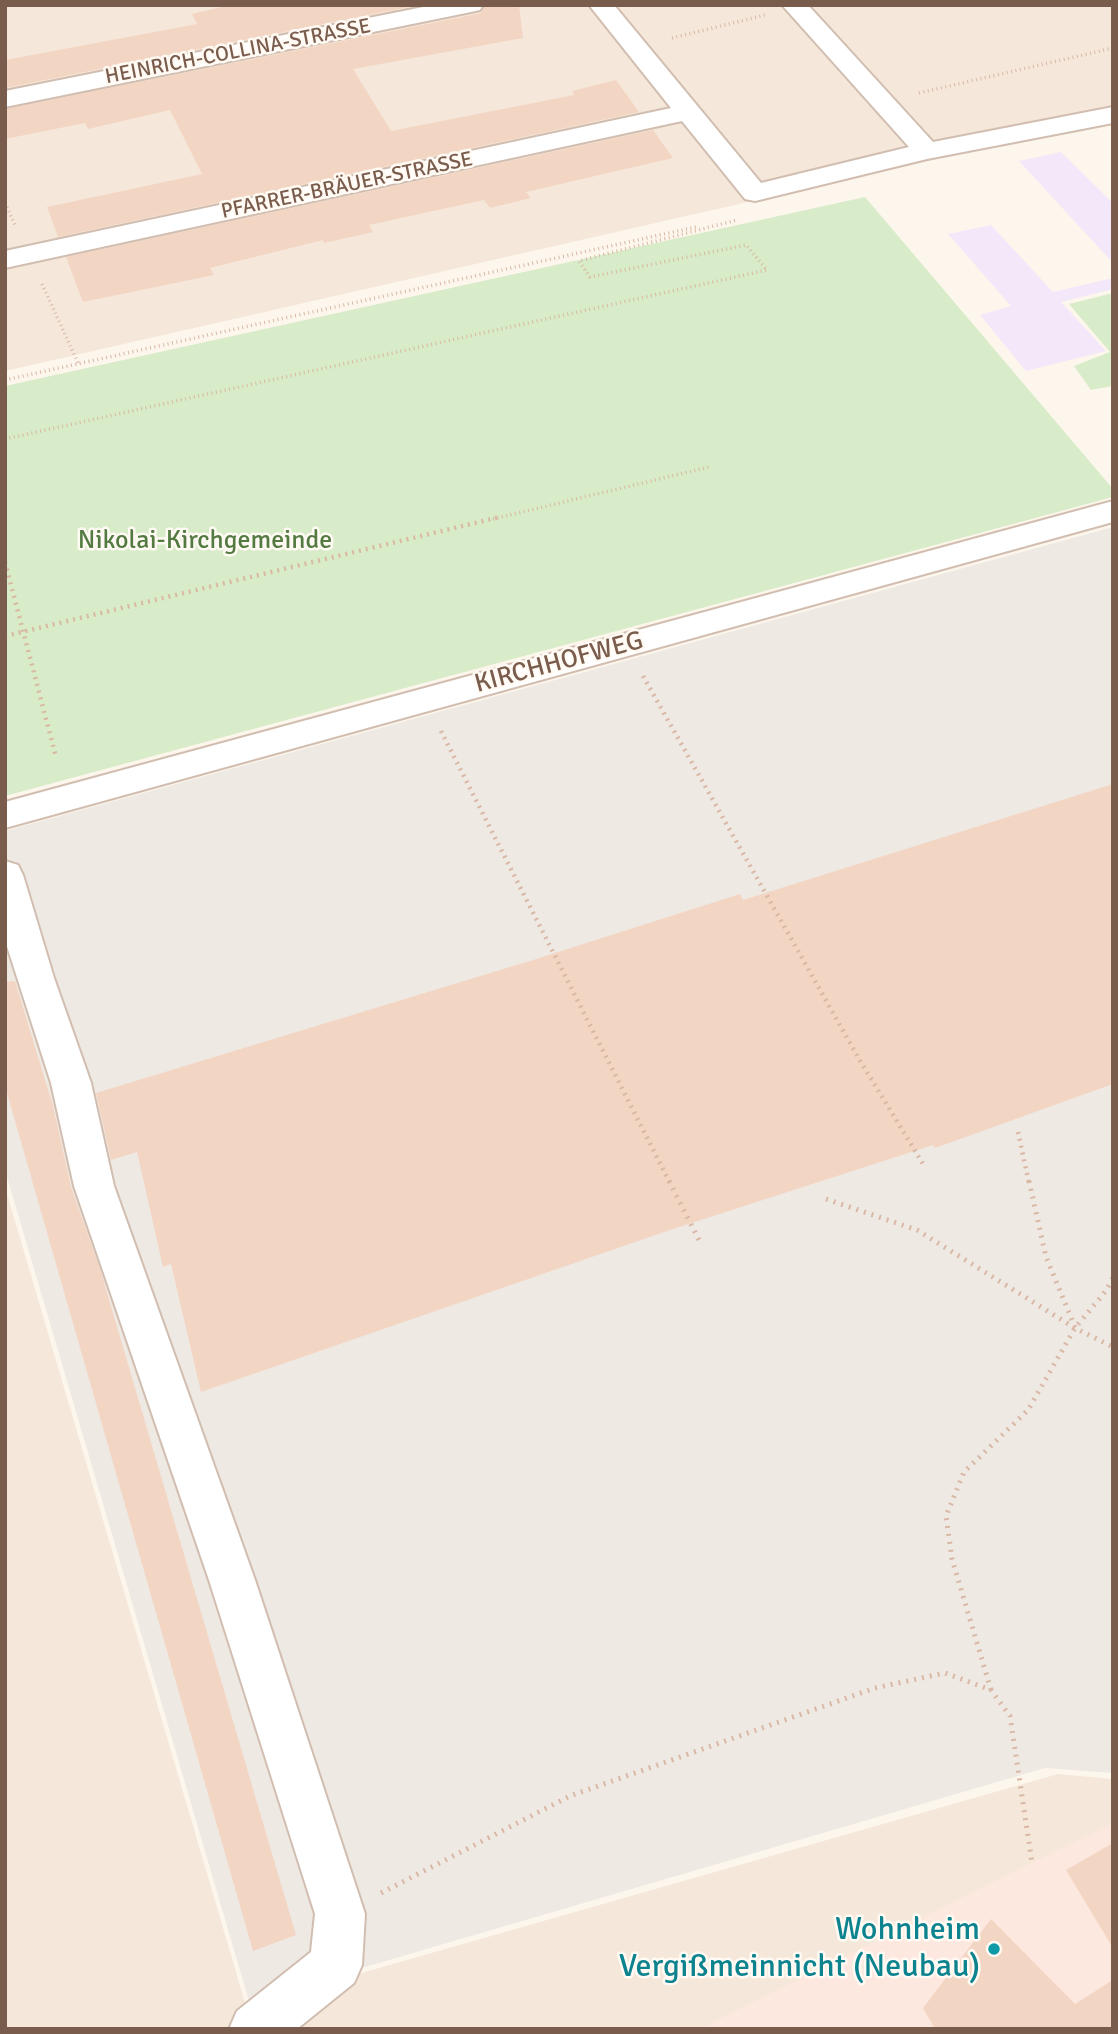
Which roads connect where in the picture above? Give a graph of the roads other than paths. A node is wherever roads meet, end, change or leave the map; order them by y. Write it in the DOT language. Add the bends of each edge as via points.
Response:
graph roads {
  1 [pos="471,5"];
  2 [pos="601,5"];
  3 [pos="795,6"];
  4 [pos="5,99"];
  5 [pos="689,112"];
  6 [pos="1113,115"];
  7 [pos="927,151"];
  8 [pos="5,260"];
  9 [pos="1113,512"];
  10 [pos="5,815"];
  11 [pos="5,875"];
  12 [pos="256,2029"];
  1 -- 4 [label="street, HEINRICH-COLLINA-STRASSE"];
  2 -- 5 [label="street"];
  3 -- 7 [label="street"];
  5 -- 7 [label="street" via="760,202"];
  5 -- 8 [label="street, PFARRER-BRÄUER-STRASSE"];
  6 -- 7 [label="street"];
  9 -- 10 [label="street, KIRCHHOFWEG"];
  11 -- 12 [label="street" via="71,1083 94,1186 232,1580 340,1914 336,1965"];
}
